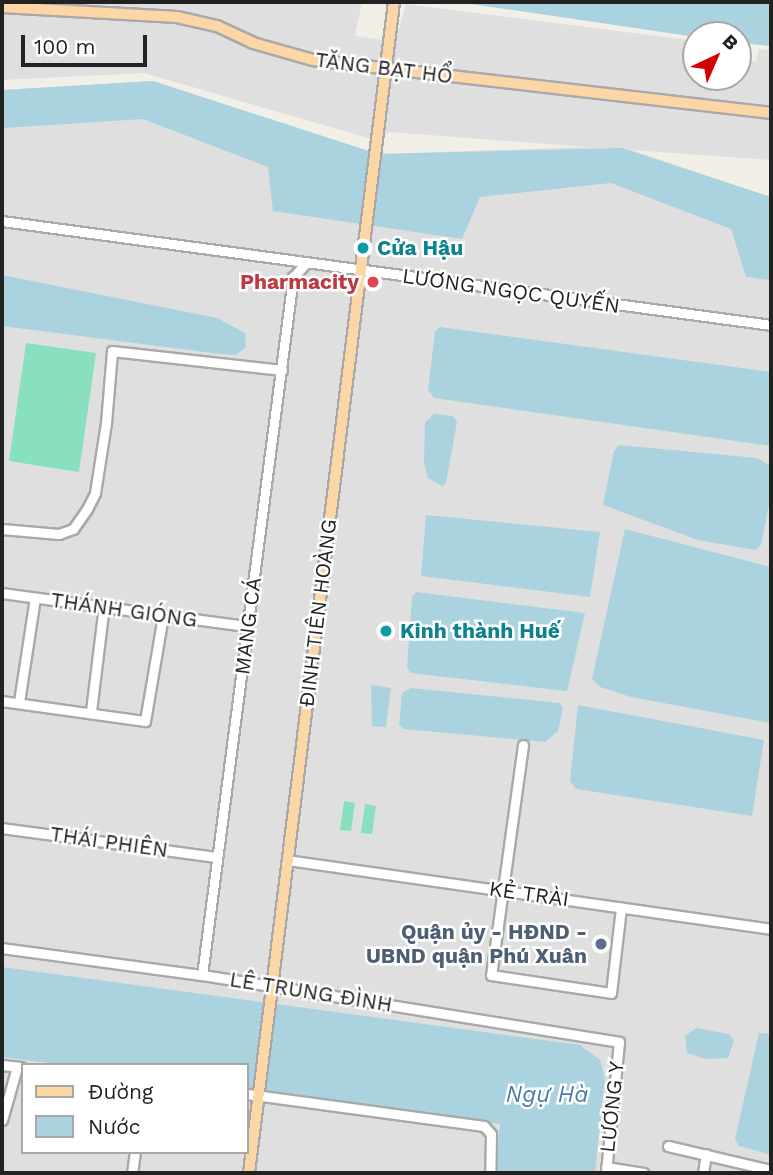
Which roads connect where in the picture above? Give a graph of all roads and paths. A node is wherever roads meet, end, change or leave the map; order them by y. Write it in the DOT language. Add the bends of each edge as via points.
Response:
graph roads {
  1 [pos="394,2"];
  2 [pos="2,8"];
  3 [pos="385,70"];
  4 [pos="771,113"];
  5 [pos="2,221"];
  6 [pos="282,259"];
  7 [pos="306,263"];
  8 [pos="360,271"];
  9 [pos="293,277"];
  10 [pos="771,325"];
  11 [pos="282,370"];
  12 [pos="2,529"];
  13 [pos="2,593"];
  14 [pos="35,598"];
  15 [pos="104,605"];
  16 [pos="163,615"];
  17 [pos="247,626"];
  18 [pos="2,701"];
  19 [pos="19,702"];
  20 [pos="91,711"];
  21 [pos="523,745"];
  22 [pos="2,828"];
  23 [pos="217,857"];
  24 [pos="287,859"];
  25 [pos="502,890"];
  26 [pos="621,908"];
  27 [pos="771,929"];
  28 [pos="2,948"];
  29 [pos="202,975"];
  30 [pos="273,990"];
  31 [pos="619,1042"];
  32 [pos="2,1065"];
  33 [pos="20,1067"];
  34 [pos="260,1093"];
  35 [pos="248,1094"];
  36 [pos="2,1120"];
  37 [pos="668,1146"];
  38 [pos="135,1154"];
  39 [pos="706,1154"];
  40 [pos="606,1170"];
  41 [pos="771,1170"];
  42 [pos="132,1173"];
  43 [pos="249,1173"];
  44 [pos="490,1173"];
  45 [pos="644,1173"];
  46 [pos="703,1173"];
  1 -- 3 [label="main road, ĐINH TIÊN HOÀNG"];
  2 -- 3 [label="main road, TĂNG BẠT HỔ" via="177,17 313,60"];
  3 -- 4 [label="main road, TĂNG BẠT HỔ"];
  3 -- 8 [label="main road, ĐINH TIÊN HOÀNG"];
  5 -- 6 [label="street, LƯƠNG NGỌC QUYẾN"];
  6 -- 7 [label="street, LƯƠNG NGỌC QUYẾN"];
  6 -- 9 [label="street"];
  7 -- 8 [label="street, LƯƠNG NGỌC QUYẾN"];
  7 -- 9 [label="street"];
  8 -- 10 [label="street, LƯƠNG NGỌC QUYẾN"];
  8 -- 24 [label="main road, ĐINH TIÊN HOÀNG"];
  9 -- 11 [label="street, MANG CÁ"];
  11 -- 12 [label="street" via="112,351 95,493 87,509 73,528 59,534"];
  11 -- 17 [label="street, MANG CÁ"];
  13 -- 14 [label="street, THÁNH GIÓNG"];
  14 -- 15 [label="street, THÁNH GIÓNG"];
  14 -- 19 [label="street"];
  15 -- 16 [label="street, THÁNH GIÓNG"];
  15 -- 20 [label="street"];
  16 -- 17 [label="street, THÁNH GIÓNG"];
  16 -- 20 [label="street" via="145,721"];
  17 -- 23 [label="street, MANG CÁ"];
  18 -- 19 [label="street"];
  19 -- 20 [label="street"];
  21 -- 25 [label="street"];
  22 -- 23 [label="street, THÁI PHIÊN"];
  23 -- 29 [label="street, MANG CÁ"];
  24 -- 25 [label="street, KẺ TRÀI"];
  24 -- 30 [label="main road, ĐINH TIÊN HOÀNG"];
  25 -- 26 [label="street, KẺ TRÀI"];
  25 -- 26 [label="street" via="491,975 611,993"];
  26 -- 27 [label="street, KẺ TRÀI"];
  28 -- 29 [label="street, LÊ TRUNG ĐÌNH"];
  29 -- 30 [label="street, LÊ TRUNG ĐÌNH"];
  30 -- 31 [label="street, LÊ TRUNG ĐÌNH"];
  30 -- 34 [label="main road, ĐINH TIÊN HOÀNG"];
  31 -- 40 [label="street, LƯƠNG Y"];
  32 -- 33 [label="street"];
  33 -- 36 [label="street"];
  34 -- 35 [label="street"];
  34 -- 43 [label="main road"];
  34 -- 44 [label="street" via="484,1126 491,1133"];
  37 -- 39 [label="street"];
  38 -- 42 [label="street"];
  39 -- 41 [label="street"];
  39 -- 46 [label="street"];
  40 -- 45 [label="street"];
}
